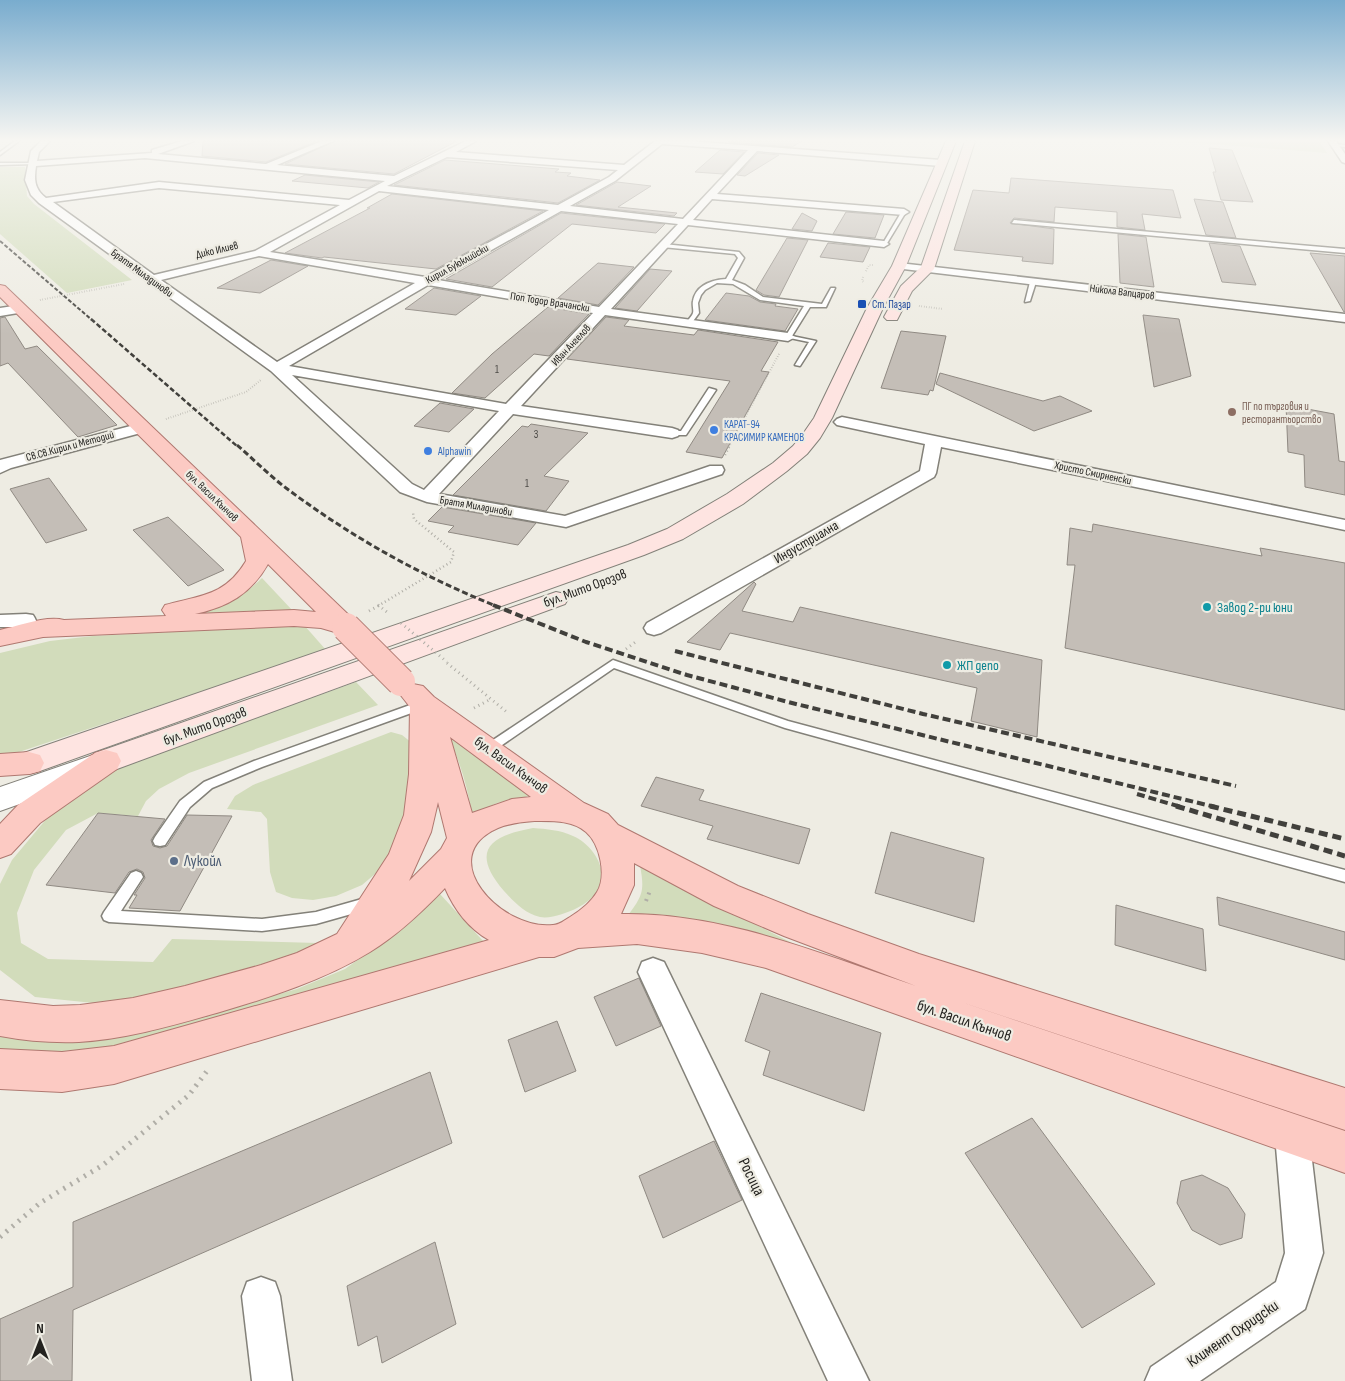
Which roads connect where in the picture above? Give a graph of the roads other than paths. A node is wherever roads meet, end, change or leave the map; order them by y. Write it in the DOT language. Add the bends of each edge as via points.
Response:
graph roads {
  1 [pos="48,205"];
  2 [pos="347,205"];
  3 [pos="527,205"];
  4 [pos="564,205"];
  5 [pos="702,205"];
  6 [pos="825,205"];
  7 [pos="924,205"];
  8 [pos="948,205"];
  9 [pos="558,209"];
  10 [pos="904,212"];
  11 [pos="1014,222"];
  12 [pos="686,223"];
  13 [pos="884,244"];
  14 [pos="664,246"];
  15 [pos="1345,252"];
  16 [pos="259,253"];
  17 [pos="899,266"];
  18 [pos="927,269"];
  19 [pos="150,279"];
  20 [pos="425,282"];
  21 [pos="728,282"];
  22 [pos="1033,282"];
  23 [pos="0,289"];
  24 [pos="834,289"];
  25 [pos="1027,301"];
  26 [pos="808,305"];
  27 [pos="18,307"];
  28 [pos="602,311"];
  29 [pos="0,312"];
  30 [pos="1345,318"];
  31 [pos="689,323"];
  32 [pos="886,330"];
  33 [pos="788,337"];
  34 [pos="798,365"];
  35 [pos="276,368"];
  36 [pos="712,390"];
  37 [pos="511,409"];
  38 [pos="846,413"];
  39 [pos="142,428"];
  40 [pos="672,433"];
  41 [pos="934,441"];
  42 [pos="0,468"];
  43 [pos="716,470"];
  44 [pos="427,497"];
  45 [pos="1345,525"];
  46 [pos="252,536"];
  47 [pos="0,621"];
  48 [pos="346,627"];
  49 [pos="654,628"];
  50 [pos="33,630"];
  51 [pos="0,638"];
  52 [pos="424,704"];
  53 [pos="488,749"];
  54 [pos="106,762"];
  55 [pos="14,764"];
  56 [pos="0,773"];
  57 [pos="0,798"];
  58 [pos="572,810"];
  59 [pos="610,835"];
  60 [pos="160,841"];
  61 [pos="0,845"];
  62 [pos="459,847"];
  63 [pos="1345,876"];
  64 [pos="136,877"];
  65 [pos="421,890"];
  66 [pos="377,901"];
  67 [pos="574,932"];
  68 [pos="537,942"];
  69 [pos="344,949"];
  70 [pos="653,972"];
  71 [pos="0,998"];
  72 [pos="0,1018"];
  73 [pos="73,1024"];
  74 [pos="0,1069"];
  75 [pos="1343,1109"];
  76 [pos="1292,1134"];
  77 [pos="1345,1152"];
  78 [pos="262,1296"];
  79 [pos="272,1381"];
  80 [pos="849,1381"];
  81 [pos="1165,1381"];
  1 -- 19 [label="street, Братя Миладинови"];
  2 -- 16 [label="street, Дико Илиев"];
  3 -- 9 [label="street"];
  4 -- 9 [label="street, Кирил Буюклийски"];
  5 -- 12 [label="street, Иван Ангелов"];
  6 -- 10 [label="street"];
  7 -- 17 [label="main road, бул. Мито Орозов"];
  8 -- 18 [label="main road"];
  9 -- 12 [label="street"];
  9 -- 20 [label="street, Кирил Буюклийски"];
  10 -- 13 [label="lane"];
  11 -- 15 [label="lane"];
  12 -- 13 [label="street"];
  12 -- 14 [label="street, Иван Ангелов"];
  14 -- 21 [label="lane" via="737,253 741,258"];
  14 -- 28 [label="street, Иван Ангелов"];
  16 -- 19 [label="street, Дико Илиев"];
  16 -- 20 [label="street, Поп Тодор Врачански"];
  17 -- 18 [label="street, Никола Вапцаров"];
  17 -- 55 [label="main road, бул. Мито Орозов" via="813,434 780,467 706,518 636,550"];
  18 -- 22 [label="street, Никола Вапцаров"];
  18 -- 32 [label="main road" via="906,289"];
  19 -- 35 [label="street, Братя Миладинови"];
  20 -- 28 [label="street, Поп Тодор Врачански"];
  20 -- 35 [label="street, Кирил Буюклийски"];
  21 -- 26 [label="lane" via="744,287 752,296"];
  21 -- 31 [label="lane" via="712,283 698,292 696,313"];
  22 -- 25 [label="lane"];
  22 -- 30 [label="street, Никола Вапцаров"];
  23 -- 27 [label="main road, бул. Васил Кънчов"];
  24 -- 26 [label="lane" via="824,306"];
  26 -- 33 [label="lane"];
  27 -- 29 [label="street"];
  27 -- 39 [label="main road, бул. Васил Кънчов"];
  28 -- 31 [label="street, Поп Тодор Врачански"];
  28 -- 37 [label="street, Иван Ангелов"];
  31 -- 33 [label="street, Поп Тодор Врачански"];
  33 -- 34 [label="lane, Поп Тодор Врачански" via="813,341"];
  35 -- 37 [label="street, Братя Миладинови"];
  35 -- 44 [label="street, Братя Миладинови" via="406,488"];
  36 -- 40 [label="lane" via="683,432"];
  37 -- 40 [label="street, Братя Миладинови"];
  37 -- 44 [label="street, Иван Ангелов"];
  38 -- 41 [label="street, Христо Смирненски"];
  38 -- 54 [label="main road, бул. Мито Орозов" via="796,476 721,529 686,547 618,576"];
  39 -- 42 [label="street, Св.Св.Кирил и Методий"];
  39 -- 46 [label="main road, бул. Васил Кънчов"];
  41 -- 45 [label="street, Христо Смирненски"];
  41 -- 49 [label="street, Индустриална" via="928,473"];
  43 -- 44 [label="street, Братя Миладинови" via="566,522"];
  46 -- 48 [label="main road, бул. Васил Кънчов"];
  46 -- 50 [label="main road" via="258,561 253,571 246,582 219,599 188,609 99,617"];
  47 -- 50 [label="street" via="26,620"];
  48 -- 50 [label="main road" via="294,618"];
  48 -- 52 [label="main road, бул. Васил Кънчов, bridge"];
  50 -- 51 [label="main road"];
  52 -- 53 [label="main road, бул. Васил Кънчов"];
  52 -- 60 [label="lane" via="208,785 185,804"];
  52 -- 62 [label="main road, бул. Васил Кънчов" via="434,729"];
  52 -- 66 [label="main road" via="420,814 406,854"];
  53 -- 58 [label="main road, бул. Васил Кънчов"];
  53 -- 63 [label="lane" via="612,664 785,724"];
  54 -- 57 [label="street, бул. Мито Орозов"];
  54 -- 61 [label="main road" via="30,814"];
  55 -- 56 [label="street, бул. Мито Орозов"];
  58 -- 59 [label="main road" via="587,816"];
  58 -- 62 [label="main road" via="531,809 502,814 474,827"];
  59 -- 67 [label="main road" via="617,856 617,886 604,910 592,922"];
  59 -- 75 [label="main road" via="726,896 919,972"];
  62 -- 65 [label="main road"];
  62 -- 68 [label="main road" via="459,881 476,908 487,920 503,929"];
  64 -- 66 [label="lane" via="109,916 262,925 316,918"];
  65 -- 66 [label="lane"];
  65 -- 69 [label="main road" via="401,910"];
  66 -- 69 [label="main road"];
  67 -- 68 [label="main road" via="566,938"];
  67 -- 76 [label="main road, бул. Васил Кънчов" via="635,929 679,933 766,952"];
  68 -- 74 [label="main road" via="114,1065 62,1072"];
  69 -- 73 [label="main road" via="273,979 174,1007 125,1018"];
  70 -- 80 [label="street, Росица"];
  71 -- 73 [label="main road" via="16,1008"];
  72 -- 73 [label="main road" via="22,1023"];
  76 -- 77 [label="main road, бул. Васил Кънчов"];
  76 -- 81 [label="street, Климент Охридски" via="1304,1253 1291,1295"];
  78 -- 79 [label="street"];
}
